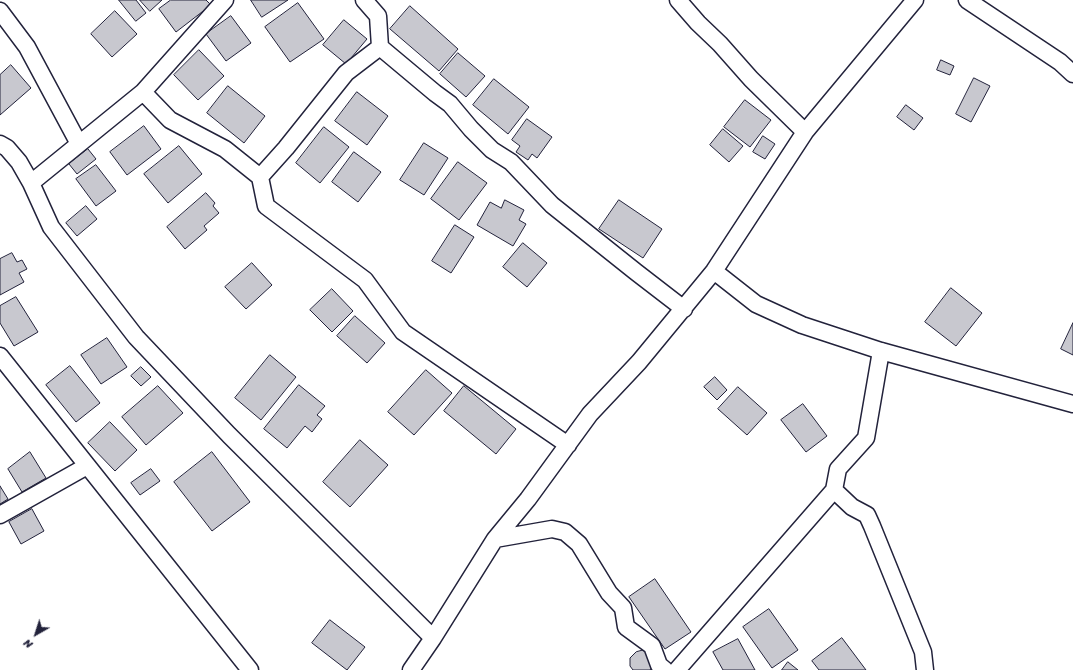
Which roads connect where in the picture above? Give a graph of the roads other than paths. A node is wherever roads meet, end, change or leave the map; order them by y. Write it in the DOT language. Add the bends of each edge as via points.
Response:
graph roads {
  1 [pos="225,0"];
  2 [pos="364,0"];
  3 [pos="678,0"];
  4 [pos="915,0"];
  5 [pos="967,0"];
  6 [pos="0,11"];
  7 [pos="380,47"];
  8 [pos="1073,74"];
  9 [pos="143,92"];
  10 [pos="805,132"];
  11 [pos="0,144"];
  12 [pos="79,144"];
  13 [pos="260,177"];
  14 [pos="31,184"];
  15 [pos="714,271"];
  16 [pos="684,309"];
  17 [pos="881,352"];
  18 [pos="0,356"];
  19 [pos="1073,404"];
  20 [pos="568,445"];
  21 [pos="87,466"];
  22 [pos="834,490"];
  23 [pos="0,515"];
  24 [pos="495,539"];
  25 [pos="433,638"];
  26 [pos="250,670"];
  27 [pos="411,670"];
  28 [pos="665,670"];
  29 [pos="677,670"];
  30 [pos="925,670"];
  1 -- 9 [label="street"];
  2 -- 7 [label="street" via="378,16"];
  3 -- 10 [label="street" via="751,79"];
  4 -- 10 [label="street"];
  5 -- 8 [label="street" via="1060,62"];
  6 -- 12 [label="street" via="27,47"];
  7 -- 13 [label="street" via="346,72"];
  7 -- 16 [label="street" via="450,104 492,150 511,162 552,205"];
  9 -- 12 [label="street"];
  9 -- 13 [label="street" via="170,120 225,150"];
  10 -- 15 [label="street"];
  11 -- 14 [label="street" via="19,162"];
  12 -- 14 [label="street"];
  13 -- 20 [label="street" via="266,206 365,280 403,332"];
  14 -- 25 [label="street" via="51,227 136,337"];
  15 -- 16 [label="street"];
  15 -- 17 [label="street" via="756,304 802,325"];
  16 -- 20 [label="street" via="590,414"];
  17 -- 19 [label="street"];
  17 -- 22 [label="street" via="866,438 838,469"];
  18 -- 21 [label="street"];
  20 -- 24 [label="street"];
  21 -- 23 [label="street"];
  21 -- 26 [label="street"];
  22 -- 29 [label="street"];
  22 -- 30 [label="street" via="852,507 867,515 923,652"];
  24 -- 25 [label="street"];
  24 -- 28 [label="street" via="552,529 565,532 579,544 609,593 623,608 626,627 652,646 660,665"];
  25 -- 27 [label="street"];
}
